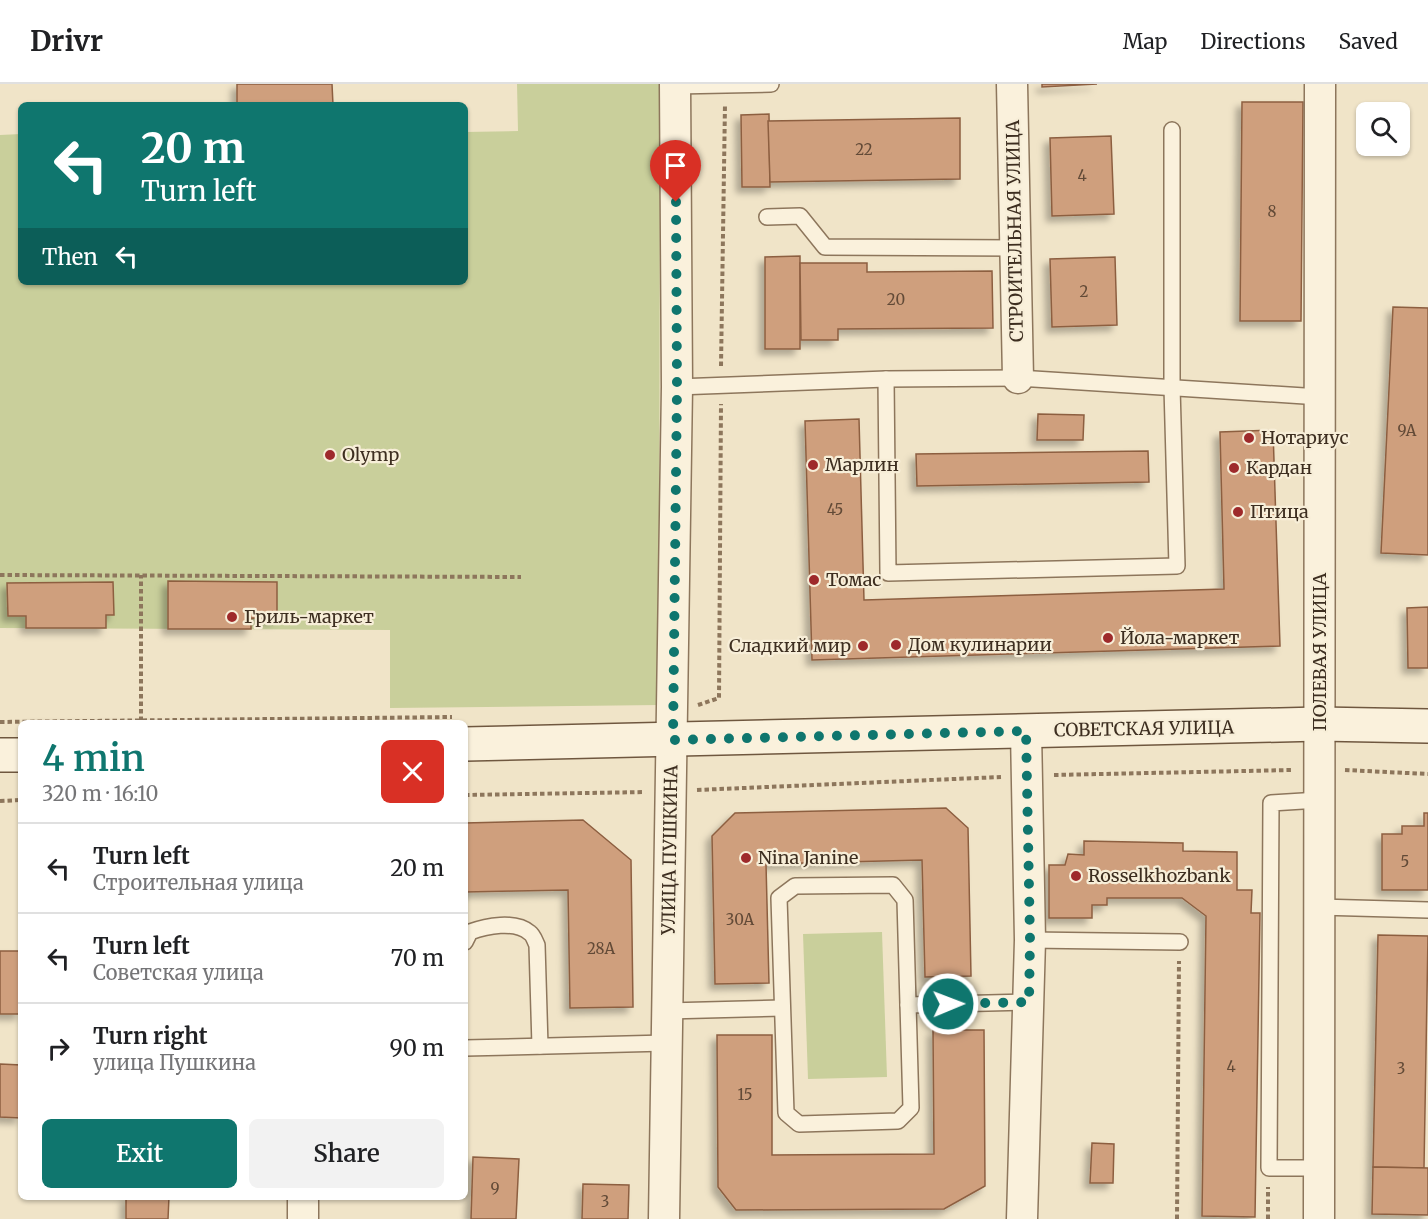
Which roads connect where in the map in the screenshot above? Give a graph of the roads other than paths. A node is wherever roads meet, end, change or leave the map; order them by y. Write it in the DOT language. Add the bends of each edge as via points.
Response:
graph roads {
  1 [pos="771,84"];
  2 [pos="1012,84"];
  3 [pos="1320,84"];
  4 [pos="675,85"];
  5 [pos="1172,130"];
  6 [pos="767,217"];
  7 [pos="1016,248"];
  8 [pos="1018,378"];
  9 [pos="886,379"];
  10 [pos="677,387"];
  11 [pos="1172,387"];
  12 [pos="1320,397"];
  13 [pos="1320,724"];
  14 [pos="1428,726"];
  15 [pos="673,727"];
  16 [pos="468,730"];
  17 [pos="1026,731"];
  18 [pos="0,755"];
  19 [pos="18,755"];
  20 [pos="1319,800"];
  21 [pos="1320,907"];
  22 [pos="1428,910"];
  23 [pos="468,936"];
  24 [pos="1030,940"];
  25 [pos="1180,942"];
  26 [pos="1029,1002"];
  27 [pos="908,1005"];
  28 [pos="782,1008"];
  29 [pos="667,1011"];
  30 [pos="666,1043"];
  31 [pos="540,1046"];
  32 [pos="468,1048"];
  33 [pos="1319,1168"];
  34 [pos="303,1200"];
  35 [pos="303,1219"];
  36 [pos="664,1219"];
  37 [pos="1022,1219"];
  38 [pos="1319,1219"];
  1 -- 4 [label="lane"];
  2 -- 7 [label="street, СТРОИТЕЛЬНАЯ УЛИЦА"];
  3 -- 12 [label="street, ПОЛЕВАЯ УЛИЦА"];
  4 -- 10 [label="street, УЛИЦА ПУШКИНА"];
  5 -- 11 [label="lane"];
  6 -- 7 [label="lane" via="800,216 825,247"];
  7 -- 8 [label="street, СТРОИТЕЛЬНАЯ УЛИЦА"];
  8 -- 9 [label="lane"];
  8 -- 11 [label="lane"];
  9 -- 10 [label="lane"];
  9 -- 11 [label="lane" via="888,573 1177,566"];
  10 -- 15 [label="street, УЛИЦА ПУШКИНА"];
  11 -- 12 [label="lane"];
  12 -- 13 [label="street, ПОЛЕВАЯ УЛИЦА"];
  13 -- 14 [label="main road, СОВЕТСКАЯ УЛИЦА"];
  13 -- 17 [label="main road, СОВЕТСКАЯ УЛИЦА"];
  13 -- 20 [label="street, ПОЛЕВАЯ УЛИЦА"];
  15 -- 16 [label="main road, СОВЕТСКАЯ УЛИЦА"];
  15 -- 17 [label="main road, СОВЕТСКАЯ УЛИЦА"];
  15 -- 29 [label="street, УЛИЦА ПУШКИНА"];
  17 -- 24 [label="street"];
  18 -- 19 [label="main road"];
  20 -- 21 [label="street, ПОЛЕВАЯ УЛИЦА"];
  20 -- 33 [label="lane" via="1271,803 1269,1168"];
  21 -- 22 [label="lane"];
  21 -- 33 [label="street, ПОЛЕВАЯ УЛИЦА"];
  23 -- 31 [label="lane" via="483,927 515,926 531,933 537,945"];
  24 -- 25 [label="lane"];
  24 -- 26 [label="street"];
  26 -- 27 [label="lane"];
  26 -- 37 [label="street"];
  27 -- 28 [label="lane" via="911,1108 898,1121 799,1124 786,1113"];
  27 -- 28 [label="lane" via="905,900 893,885 795,886 779,898"];
  28 -- 29 [label="lane"];
  29 -- 30 [label="street, УЛИЦА ПУШКИНА"];
  30 -- 31 [label="lane"];
  30 -- 36 [label="street, УЛИЦА ПУШКИНА"];
  31 -- 32 [label="lane"];
  33 -- 38 [label="street, ПОЛЕВАЯ УЛИЦА"];
  34 -- 35 [label="street"];
}
